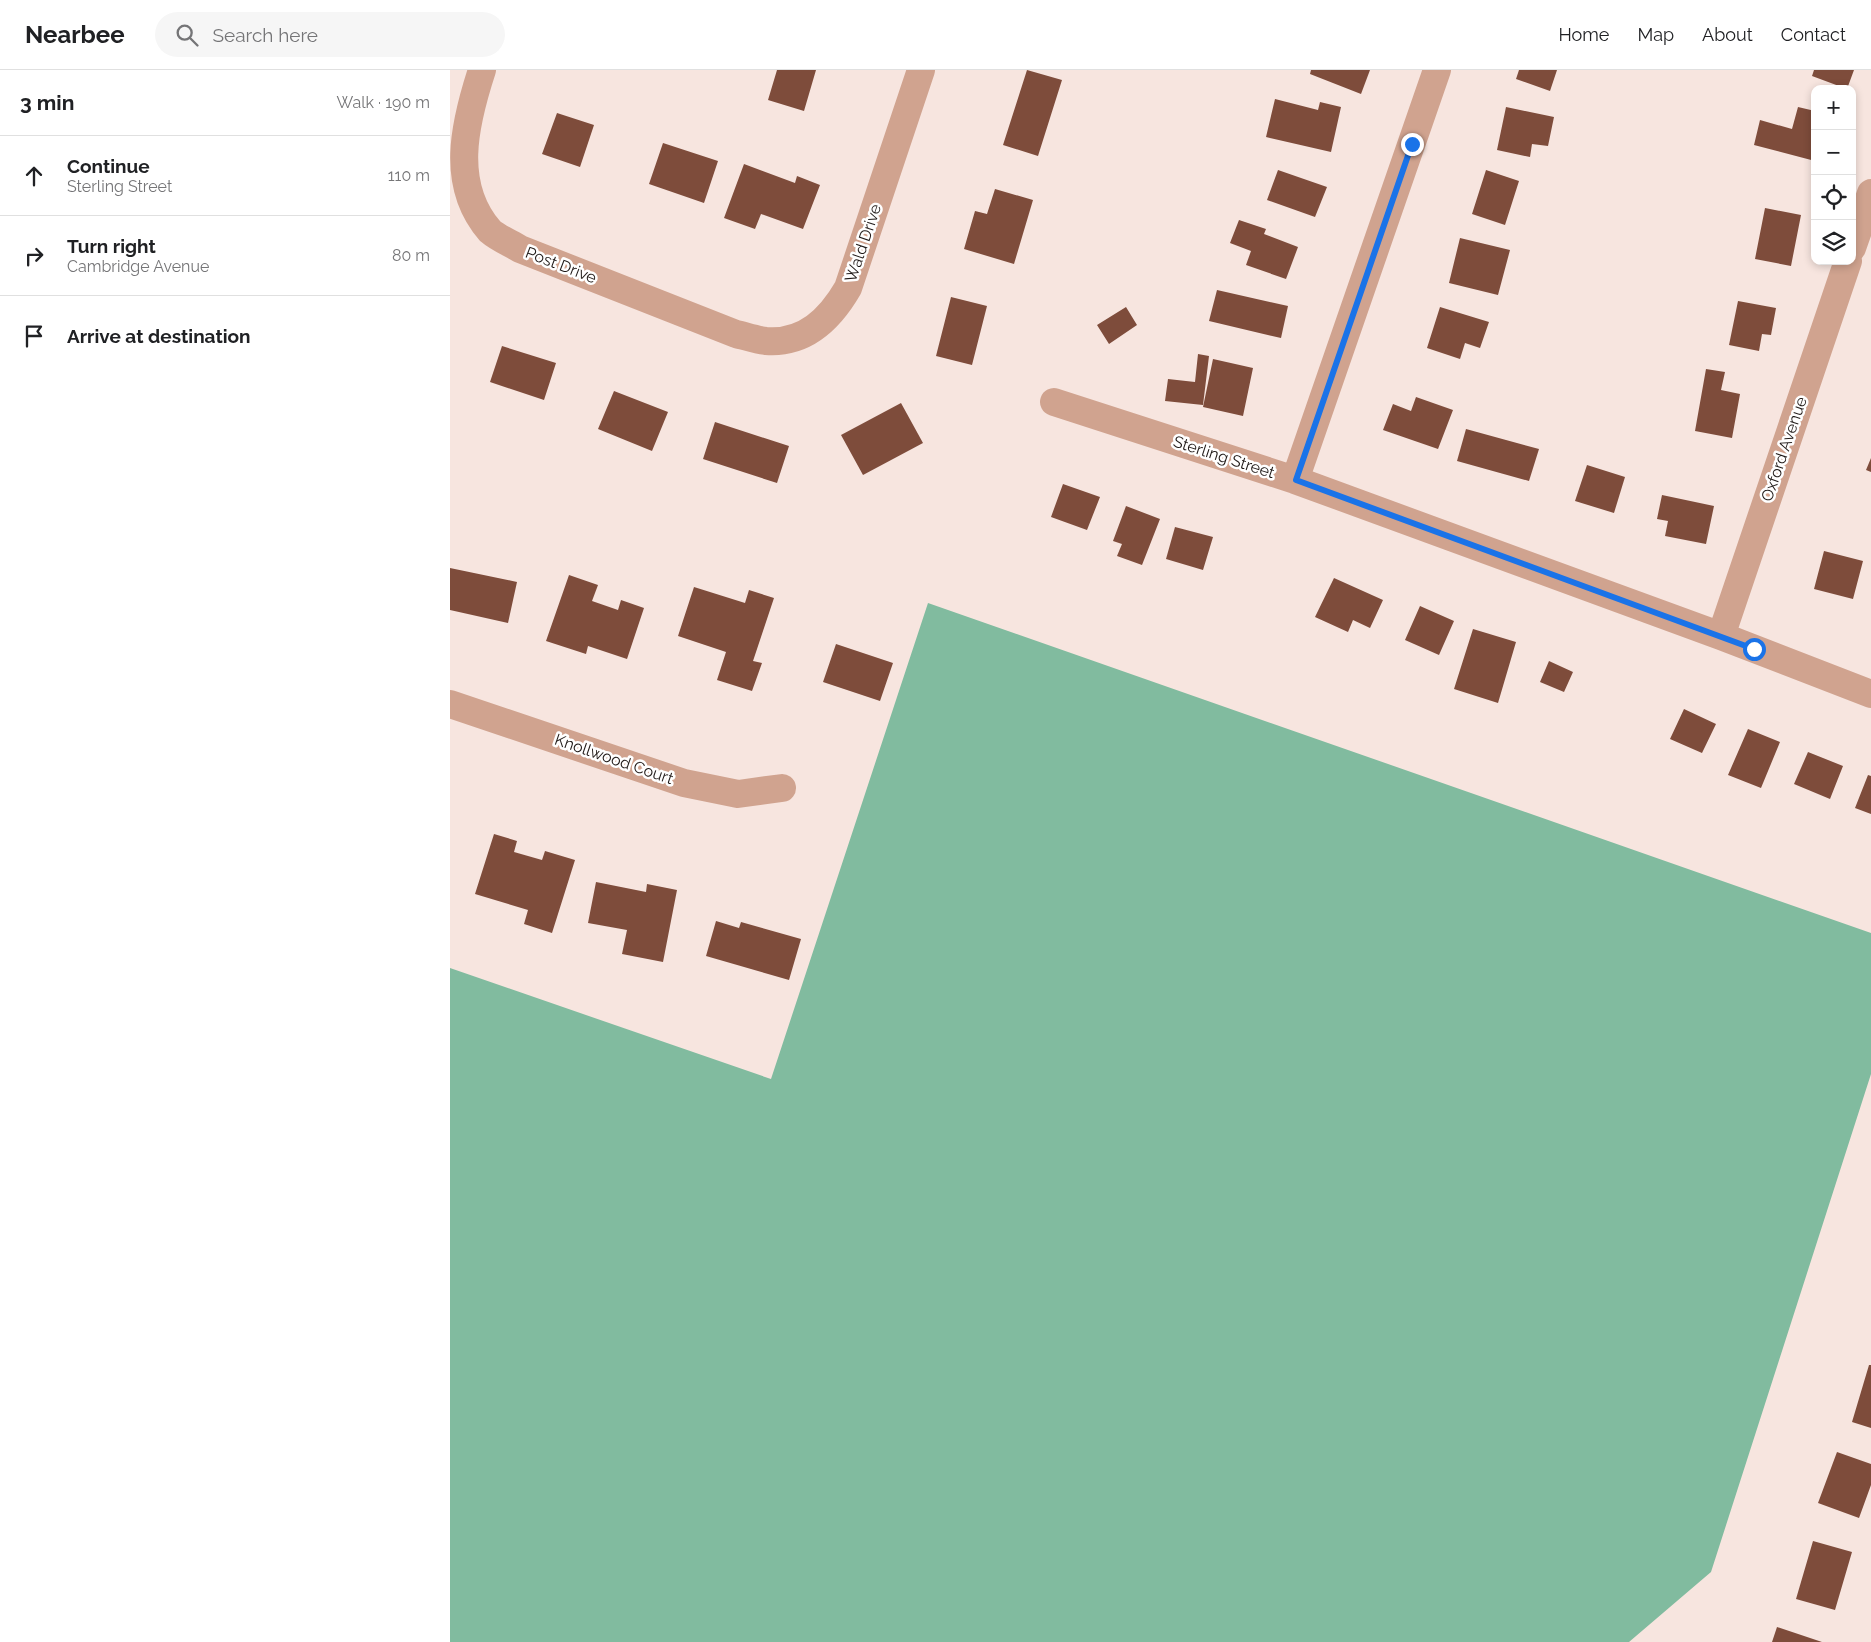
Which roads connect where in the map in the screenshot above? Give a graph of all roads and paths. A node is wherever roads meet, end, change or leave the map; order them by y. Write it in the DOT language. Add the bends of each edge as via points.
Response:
graph roads {
  1 [pos="482,70"];
  2 [pos="921,70"];
  3 [pos="1437,70"];
  4 [pos="1871,193"];
  5 [pos="1856,236"];
  6 [pos="1847,265"];
  7 [pos="736,334"];
  8 [pos="1054,402"];
  9 [pos="1296,480"];
  10 [pos="1721,636"];
  11 [pos="1871,694"];
  12 [pos="450,704"];
  13 [pos="782,788"];
  1 -- 7 [label="street, Post Drive" via="462,132 458,172 463,191 477,217 490,232 520,249"];
  2 -- 7 [label="street, Wald Drive" via="848,288 835,310 816,328 792,339 766,341"];
  3 -- 9 [label="street"];
  4 -- 5 [label="street"];
  6 -- 10 [label="street, Oxford Avenue"];
  8 -- 9 [label="street, Sterling Street"];
  9 -- 10 [label="street, Sterling Street"];
  10 -- 11 [label="street, Sterling Street"];
  12 -- 13 [label="street, Knollwood Court" via="684,783 738,794"];
}
